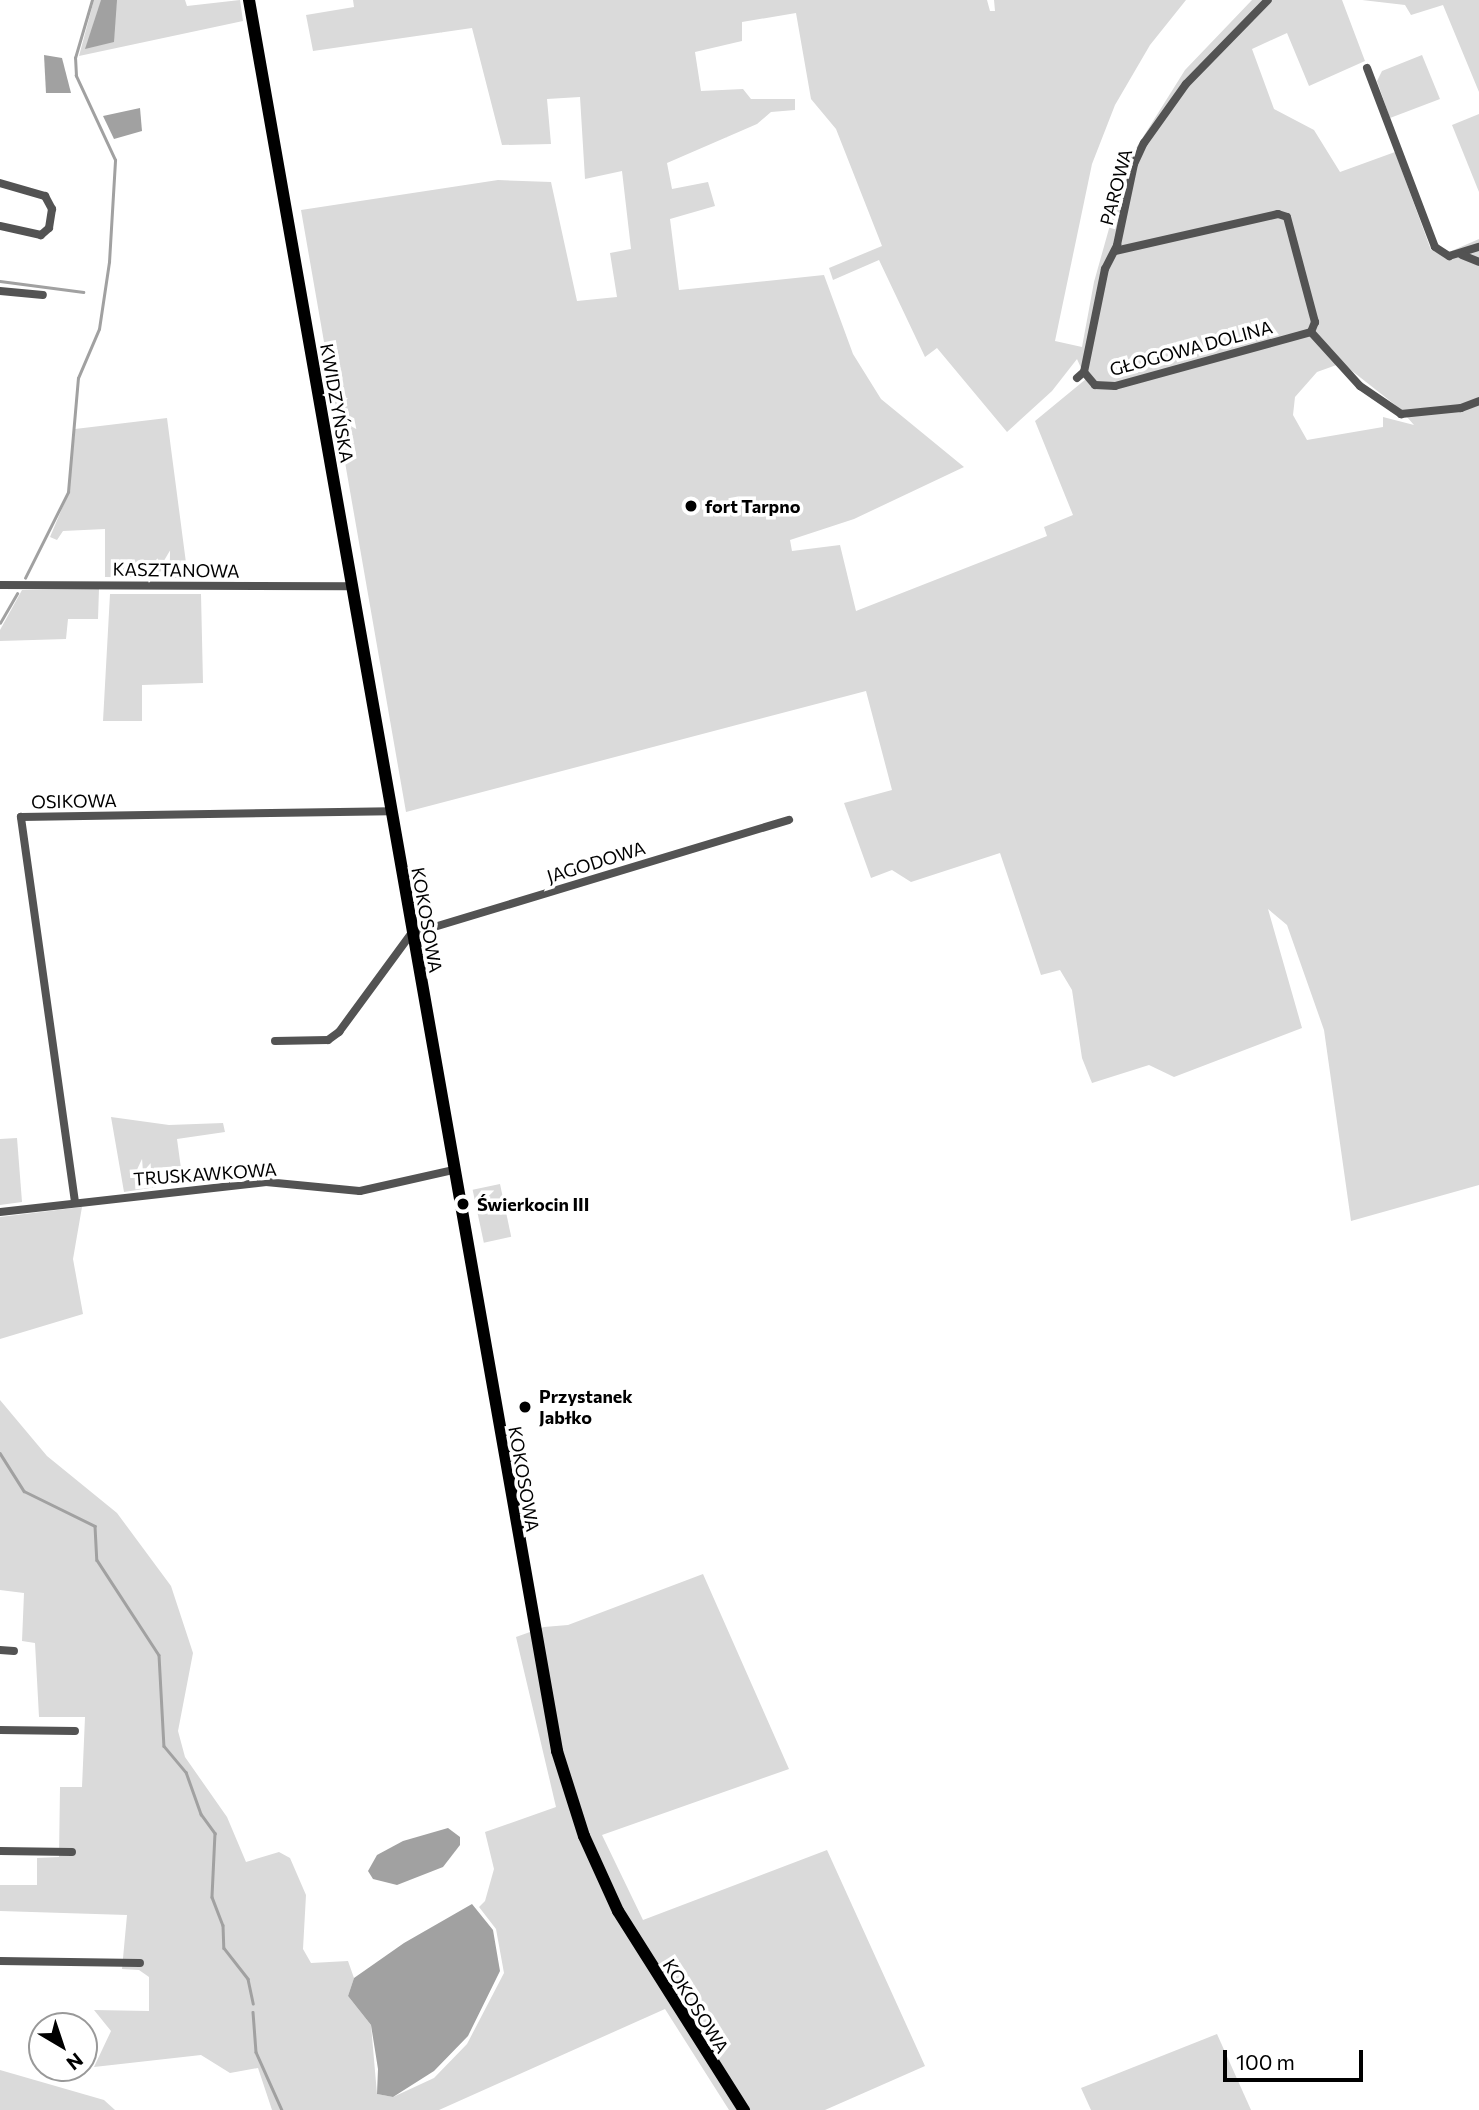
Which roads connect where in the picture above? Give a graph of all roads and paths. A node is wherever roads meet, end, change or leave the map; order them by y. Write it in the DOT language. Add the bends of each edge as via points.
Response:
graph roads {
  1 [pos="249,0"];
  2 [pos="1268,0"];
  3 [pos="1367,68"];
  4 [pos="0,183"];
  5 [pos="0,226"];
  6 [pos="1479,247"];
  7 [pos="1115,251"];
  8 [pos="1458,254"];
  9 [pos="1479,262"];
  10 [pos="0,291"];
  11 [pos="43,295"];
  12 [pos="1311,332"];
  13 [pos="1080,375"];
  14 [pos="1479,401"];
  15 [pos="0,585"];
  16 [pos="351,586"];
  17 [pos="390,811"];
  18 [pos="789,820"];
  19 [pos="411,934"];
  20 [pos="275,1041"];
  21 [pos="453,1170"];
  22 [pos="75,1202"];
  23 [pos="0,1212"];
  24 [pos="0,1650"];
  25 [pos="14,1651"];
  26 [pos="0,1730"];
  27 [pos="75,1731"];
  28 [pos="0,1851"];
  29 [pos="72,1852"];
  30 [pos="0,1961"];
  31 [pos="140,1963"];
  32 [pos="744,2110"];
  1 -- 16 [label="main road, KWIDZYŃSKA"];
  2 -- 7 [label="street, PAROWA" via="1186,84 1144,144 1134,164"];
  3 -- 8 [label="street" via="1435,247 1448,256"];
  4 -- 5 [label="street" via="46,196 52,209 49,228 41,235"];
  6 -- 8 [label="street"];
  7 -- 12 [label="street" via="1279,215 1287,217 1315,322"];
  7 -- 13 [label="street, PAROWA" via="1105,270"];
  8 -- 9 [label="street"];
  10 -- 11 [label="street"];
  12 -- 13 [label="street, GŁOGOWA DOLINA" via="1115,386 1095,385"];
  12 -- 14 [label="street" via="1360,386 1401,414 1461,408"];
  15 -- 16 [label="street, KASZTANOWA"];
  16 -- 17 [label="main road, KWIDZYŃSKA"];
  17 -- 19 [label="main road, KOKOSOWA"];
  17 -- 22 [label="street, OSIKOWA" via="21,817"];
  18 -- 19 [label="street, JAGODOWA"];
  19 -- 20 [label="street" via="328,1041"];
  19 -- 21 [label="main road, KOKOSOWA"];
  21 -- 22 [label="street, TRUSKAWKOWA" via="360,1191 266,1182"];
  21 -- 32 [label="main road, KOKOSOWA" via="535,1646 569,1792 618,1912"];
  22 -- 23 [label="street, TRUSKAWKOWA"];
  24 -- 25 [label="street"];
  26 -- 27 [label="street"];
  28 -- 29 [label="street"];
  30 -- 31 [label="street"];
}
